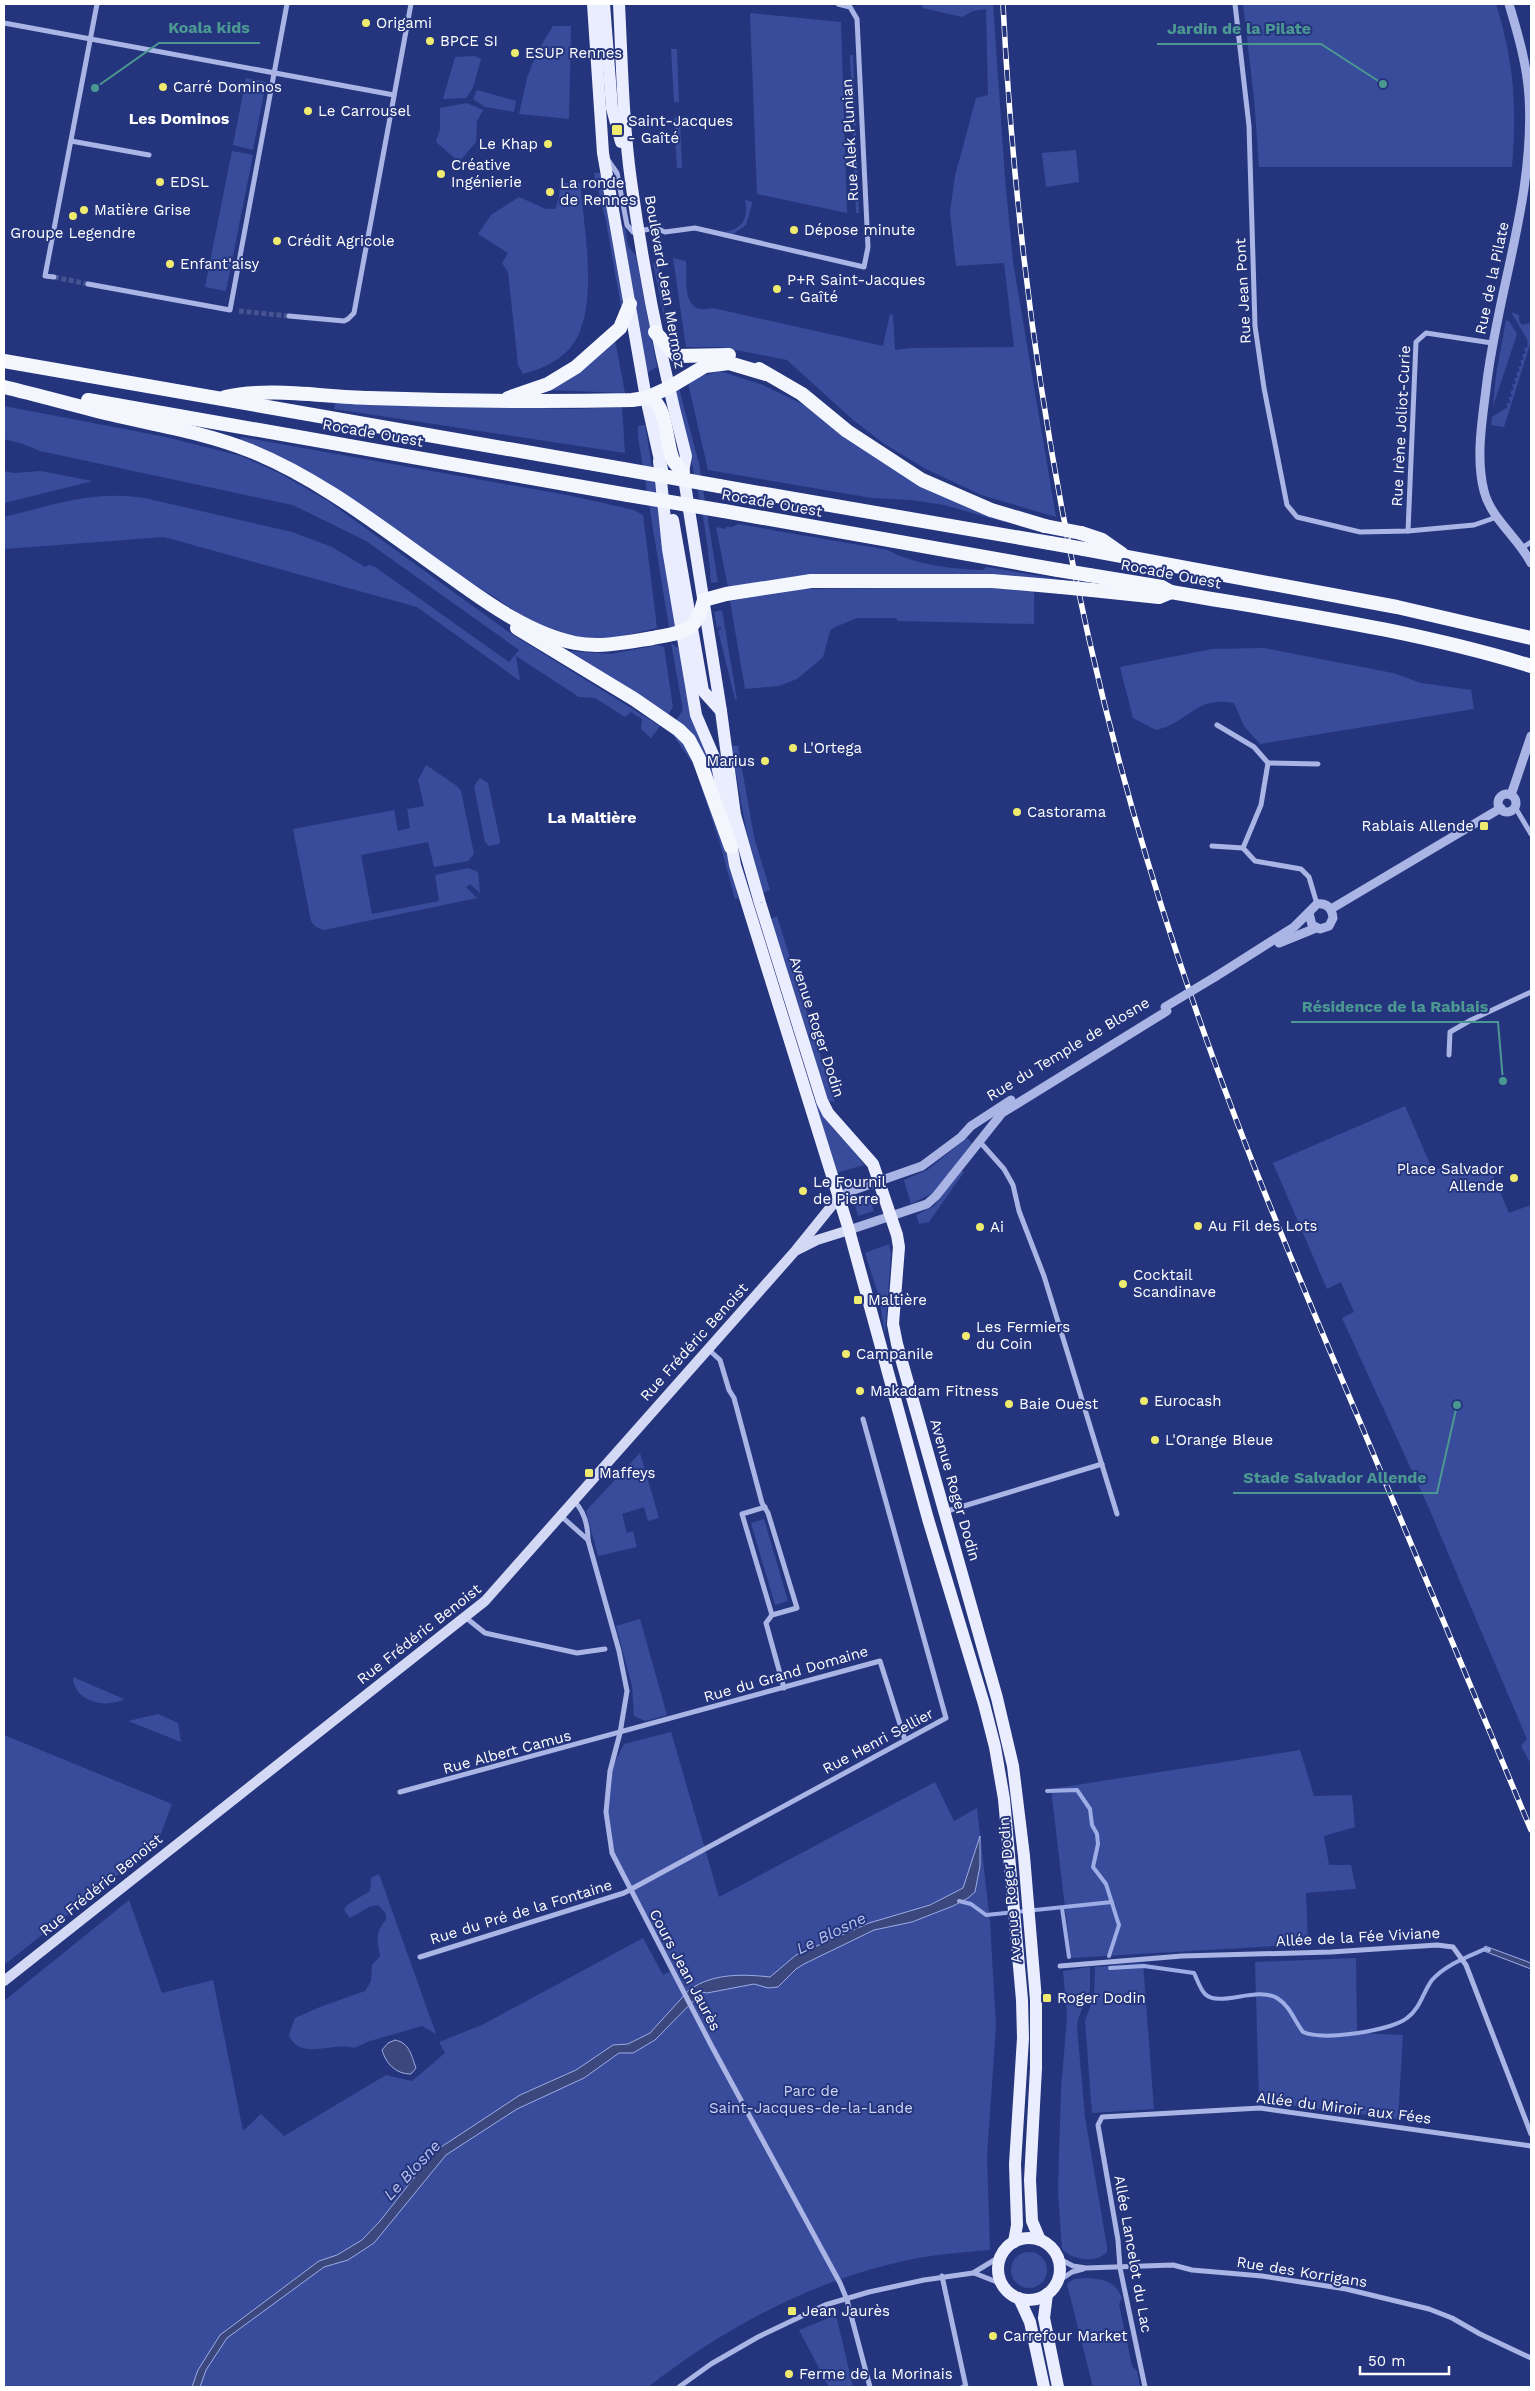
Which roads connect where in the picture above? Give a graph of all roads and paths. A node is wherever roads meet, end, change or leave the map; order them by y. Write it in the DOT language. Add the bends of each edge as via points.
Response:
graph roads {
  1 [pos="97,4"];
  2 [pos="287,4"];
  3 [pos="411,4"];
  4 [pos="593,4"];
  5 [pos="604,4"];
  6 [pos="620,4"];
  7 [pos="838,4"];
  8 [pos="1235,4"];
  9 [pos="1509,4"];
  10 [pos="4,24"];
  11 [pos="90,40"];
  12 [pos="274,74"];
  13 [pos="394,95"];
  14 [pos="71,141"];
  15 [pos="603,153"];
  16 [pos="149,155"];
  17 [pos="631,181"];
  18 [pos="640,231"];
  19 [pos="54,277"];
  20 [pos="88,284"];
  21 [pos="630,304"];
  22 [pos="230,310"];
  23 [pos="239,311"];
  24 [pos="289,316"];
  25 [pos="655,332"];
  26 [pos="1492,343"];
  27 [pos="4,361"];
  28 [pos="766,374"];
  29 [pos="4,386"];
  30 [pos="668,388"];
  31 [pos="646,398"];
  32 [pos="217,399"];
  33 [pos="495,402"];
  34 [pos="659,461"];
  35 [pos="683,472"];
  36 [pos="1497,516"];
  37 [pos="1408,531"];
  38 [pos="1531,542"];
  39 [pos="1522,548"];
  40 [pos="1125,556"];
  41 [pos="1531,563"];
  42 [pos="1172,592"];
  43 [pos="704,600"];
  44 [pos="689,602"];
  45 [pos="493,606"];
  46 [pos="688,629"];
  47 [pos="1525,636"];
  48 [pos="1525,664"];
  49 [pos="721,711"];
  50 [pos="1217,725"];
  51 [pos="1531,736"];
  52 [pos="1268,762"];
  53 [pos="1318,764"];
  54 [pos="1511,795"];
  55 [pos="1515,807"];
  56 [pos="1501,808"];
  57 [pos="1531,834"];
  58 [pos="1212,846"];
  59 [pos="731,847"];
  60 [pos="1243,848"];
  61 [pos="1317,904"];
  62 [pos="1331,909"];
  63 [pos="1309,913"];
  64 [pos="1316,928"];
  65 [pos="1216,979"];
  66 [pos="1531,992"];
  67 [pos="1166,1009"];
  68 [pos="1449,1055"];
  69 [pos="971,1126"];
  70 [pos="980,1142"];
  71 [pos="880,1181"];
  72 [pos="838,1198"];
  73 [pos="891,1216"];
  74 [pos="849,1230"];
  75 [pos="796,1250"];
  76 [pos="708,1349"];
  77 [pos="863,1419"];
  78 [pos="1102,1464"];
  79 [pos="574,1501"];
  80 [pos="764,1507"];
  81 [pos="944,1513"];
  82 [pos="1117,1514"];
  83 [pos="561,1516"];
  84 [pos="588,1540"];
  85 [pos="772,1615"];
  86 [pos="465,1616"];
  87 [pos="605,1649"];
  88 [pos="784,1688"];
  89 [pos="620,1733"];
  90 [pos="905,1740"];
  91 [pos="400,1792"];
  92 [pos="629,1890"];
  93 [pos="420,1957"];
  94 [pos="1060,1966"];
  95 [pos="4,1981"];
  96 [pos="1098,2125"];
  97 [pos="1531,2134"];
  98 [pos="1531,2146"];
  99 [pos="1040,2240"];
  100 [pos="1014,2242"];
  101 [pos="1001,2256"];
  102 [pos="1058,2258"];
  103 [pos="1086,2268"];
  104 [pos="1120,2268"];
  105 [pos="973,2273"];
  106 [pos="942,2276"];
  107 [pos="1057,2282"];
  108 [pos="1002,2284"];
  109 [pos="1047,2294"];
  110 [pos="1019,2298"];
  111 [pos="847,2300"];
  112 [pos="1531,2358"];
  113 [pos="679,2387"];
  114 [pos="870,2387"];
  115 [pos="963,2387"];
  116 [pos="1044,2387"];
  117 [pos="1058,2387"];
  118 [pos="1145,2387"];
  1 -- 11 [label="street"];
  2 -- 12 [label="street"];
  3 -- 13 [label="street"];
  4 -- 15 [label="main road"];
  5 -- 17 [label="main road, Boulevard Jean Mermoz" via="612,108"];
  6 -- 17 [label="main road, Boulevard Jean Mermoz"];
  7 -- 18 [label="street, Rue Alek Plunian" via="850,7 857,19 868,247 864,267 695,228"];
  8 -- 37 [label="street, Rue Jean Pont" via="1249,126 1255,326 1287,505 1297,517 1360,532"];
  9 -- 26 [label="street, Rue de la Pilate" via="1527,73 1530,123 1518,223"];
  10 -- 11 [label="street"];
  11 -- 12 [label="street"];
  11 -- 14 [label="street"];
  12 -- 13 [label="street"];
  12 -- 22 [label="street"];
  13 -- 24 [label="street" via="354,313 344,321"];
  14 -- 16 [label="street"];
  14 -- 19 [label="street" via="45,276"];
  15 -- 18 [label="street" via="617,173 627,226 633,232"];
  15 -- 21 [label="main road"];
  17 -- 18 [label="main road, Boulevard Jean Mermoz"];
  18 -- 25 [label="main road, Boulevard Jean Mermoz"];
  20 -- 22 [label="street"];
  21 -- 31 [label="main road"];
  21 -- 33 [label="highway" via="620,328 576,367 548,384"];
  22 -- 23 [label="street"];
  25 -- 28 [label="highway" via="677,356 728,355 748,362"];
  25 -- 30 [label="main road, Boulevard Jean Mermoz"];
  26 -- 36 [label="street, Rue de la Pilate" via="1482,429 1481,472 1489,505"];
  26 -- 37 [label="street, Rue Irène Joliot-Curie" via="1426,333 1416,342"];
  27 -- 32 [label="highway, Rocade Ouest"];
  28 -- 30 [label="highway" via="729,363 715,364 705,366"];
  28 -- 40 [label="highway, bridge" via="802,394 847,431 922,480 991,510 1102,540"];
  29 -- 42 [label="highway, Rocade Ouest, bridge" via="1162,587"];
  29 -- 45 [label="highway" via="251,451 339,499"];
  30 -- 31 [label="highway"];
  30 -- 35 [label="main road, Boulevard Jean Mermoz" via="686,456"];
  31 -- 33 [label="highway"];
  31 -- 34 [label="main road"];
  31 -- 35 [label="highway" via="651,398 658,405 672,459"];
  32 -- 33 [label="highway" via="249,392"];
  32 -- 40 [label="highway, Rocade Ouest, bridge"];
  34 -- 44 [label="main road"];
  34 -- 46 [label="main road" via="668,549"];
  35 -- 43 [label="main road, Avenue Roger Dodin"];
  36 -- 37 [label="street" via="1474,525"];
  36 -- 39 [label="street, Rue de la Pilate"];
  38 -- 39 [label="street"];
  39 -- 41 [label="street"];
  40 -- 47 [label="highway, Rocade Ouest" via="1397,607"];
  42 -- 43 [label="highway, bridge" via="1159,597 992,581 811,581"];
  42 -- 48 [label="highway, Rocade Ouest" via="1381,628"];
  43 -- 44 [label="main road"];
  43 -- 46 [label="highway" via="700,615"];
  43 -- 49 [label="main road, Avenue Roger Dodin"];
  44 -- 46 [label="main road"];
  45 -- 46 [label="highway" via="533,628 575,643 610,644"];
  45 -- 59 [label="highway" via="499,617 634,699 689,740"];
  46 -- 49 [label="main road" via="703,691"];
  46 -- 59 [label="main road, Avenue Roger Dodin" via="696,715 717,764"];
  49 -- 71 [label="main road, Avenue Roger Dodin" via="735,815 822,1101 828,1113 873,1164"];
  50 -- 52 [label="street" via="1254,748"];
  51 -- 54 [label="street"];
  52 -- 53 [label="street"];
  52 -- 60 [label="street" via="1261,805"];
  54 -- 55 [label="street" via="1516,802"];
  54 -- 56 [label="street" via="1501,797"];
  55 -- 56 [label="street" via="1508,811"];
  55 -- 57 [label="street"];
  56 -- 62 [label="street"];
  58 -- 60 [label="street"];
  59 -- 72 [label="main road, Avenue Roger Dodin"];
  60 -- 61 [label="street" via="1255,862 1301,869 1309,877"];
  61 -- 62 [label="street"];
  61 -- 63 [label="street"];
  62 -- 64 [label="street" via="1332,922 1325,928"];
  63 -- 64 [label="street" via="1309,922"];
  63 -- 65 [label="street, Rue du Temple de Blosne" via="1294,928"];
  64 -- 65 [label="street, Rue du Temple de Blosne" via="1282,942"];
  65 -- 67 [label="street, Rue du Temple de Blosne"];
  66 -- 68 [label="street" via="1450,1032"];
  67 -- 69 [label="street, Rue du Temple de Blosne"];
  67 -- 70 [label="street, Rue du Temple de Blosne" via="1002,1113"];
  69 -- 70 [label="street"];
  69 -- 71 [label="street, Rue du Temple de Blosne" via="922,1166"];
  70 -- 73 [label="street, Rue du Temple de Blosne" via="927,1204"];
  70 -- 78 [label="street" via="1013,1184"];
  71 -- 72 [label="street, Rue du Temple de Blosne"];
  71 -- 73 [label="main road, Avenue Roger Dodin"];
  72 -- 74 [label="main road, Avenue Roger Dodin"];
  72 -- 75 [label="main road, Rue Frédéric Benoist"];
  73 -- 74 [label="street, Rue du Temple de Blosne"];
  73 -- 81 [label="main road, Avenue Roger Dodin" via="899,1247 893,1324"];
  74 -- 75 [label="main road, Rue Frédéric Benoist"];
  74 -- 100 [label="main road, Avenue Roger Dodin" via="943,1570 984,1704 1000,1771 1023,2038 1016,2154 1018,2225"];
  75 -- 76 [label="main road, Rue Frédéric Benoist"];
  76 -- 79 [label="main road, Rue Frédéric Benoist"];
  76 -- 80 [label="street" via="720,1360 734,1398"];
  77 -- 90 [label="street, Rue Henri Sellier" via="946,1718"];
  78 -- 81 [label="street"];
  78 -- 82 [label="street"];
  79 -- 83 [label="main road, Rue Frédéric Benoist"];
  79 -- 84 [label="street, Cours Jean Jaurès" via="582,1512"];
  80 -- 85 [label="street" via="742,1514"];
  80 -- 85 [label="street" via="797,1608"];
  81 -- 99 [label="main road, Avenue Roger Dodin" via="1008,1743 1018,1796 1033,1951 1037,2035 1030,2180 1032,2221"];
  83 -- 84 [label="street"];
  83 -- 86 [label="main road, Rue Frédéric Benoist" via="500,1587"];
  84 -- 89 [label="street, Cours Jean Jaurès" via="627,1691"];
  85 -- 88 [label="street" via="766,1623"];
  86 -- 87 [label="street" via="485,1633 577,1653"];
  86 -- 95 [label="main road, Rue Frédéric Benoist"];
  88 -- 89 [label="street, Rue du Grand Domaine"];
  88 -- 90 [label="street, Rue du Grand Domaine" via="880,1661"];
  89 -- 91 [label="street, Rue Albert Camus"];
  89 -- 92 [label="street, Cours Jean Jaurès" via="610,1771 606,1812 612,1854"];
  90 -- 92 [label="street, Rue Henri Sellier"];
  92 -- 93 [label="street, Rue du Pré de la Fontaine"];
  92 -- 111 [label="street, Cours Jean Jaurès"];
  94 -- 97 [label="street, Allée de la Fée Viviane" via="1182,1956 1437,1945 1453,1947 1466,1965"];
  96 -- 98 [label="street, Allée du Miroir aux Fées" via="1106,2115 1260,2108"];
  96 -- 104 [label="street, Allée Lancelot du Lac"];
  99 -- 100 [label="main road" via="1027,2238"];
  99 -- 102 [label="main road" via="1051,2247"];
  100 -- 101 [label="main road"];
  101 -- 105 [label="street"];
  101 -- 108 [label="main road" via="998,2270"];
  102 -- 103 [label="street, Rue des Korrigans" via="1072,2266"];
  102 -- 107 [label="main road"];
  103 -- 104 [label="street, Rue des Korrigans"];
  103 -- 107 [label="street, Rue des Korrigans"];
  104 -- 112 [label="street, Rue des Korrigans" via="1173,2265 1346,2290 1429,2309"];
  104 -- 118 [label="street, Allée Lancelot du Lac"];
  105 -- 106 [label="street"];
  105 -- 108 [label="street"];
  106 -- 111 [label="street"];
  106 -- 115 [label="street" via="966,2386"];
  107 -- 109 [label="main road"];
  108 -- 110 [label="main road"];
  109 -- 110 [label="main road" via="1032,2300"];
  109 -- 117 [label="main road" via="1044,2318"];
  110 -- 116 [label="main road" via="1030,2322"];
  111 -- 113 [label="street" via="826,2305 758,2337"];
  111 -- 114 [label="street, Cours Jean Jaurès"];
}
